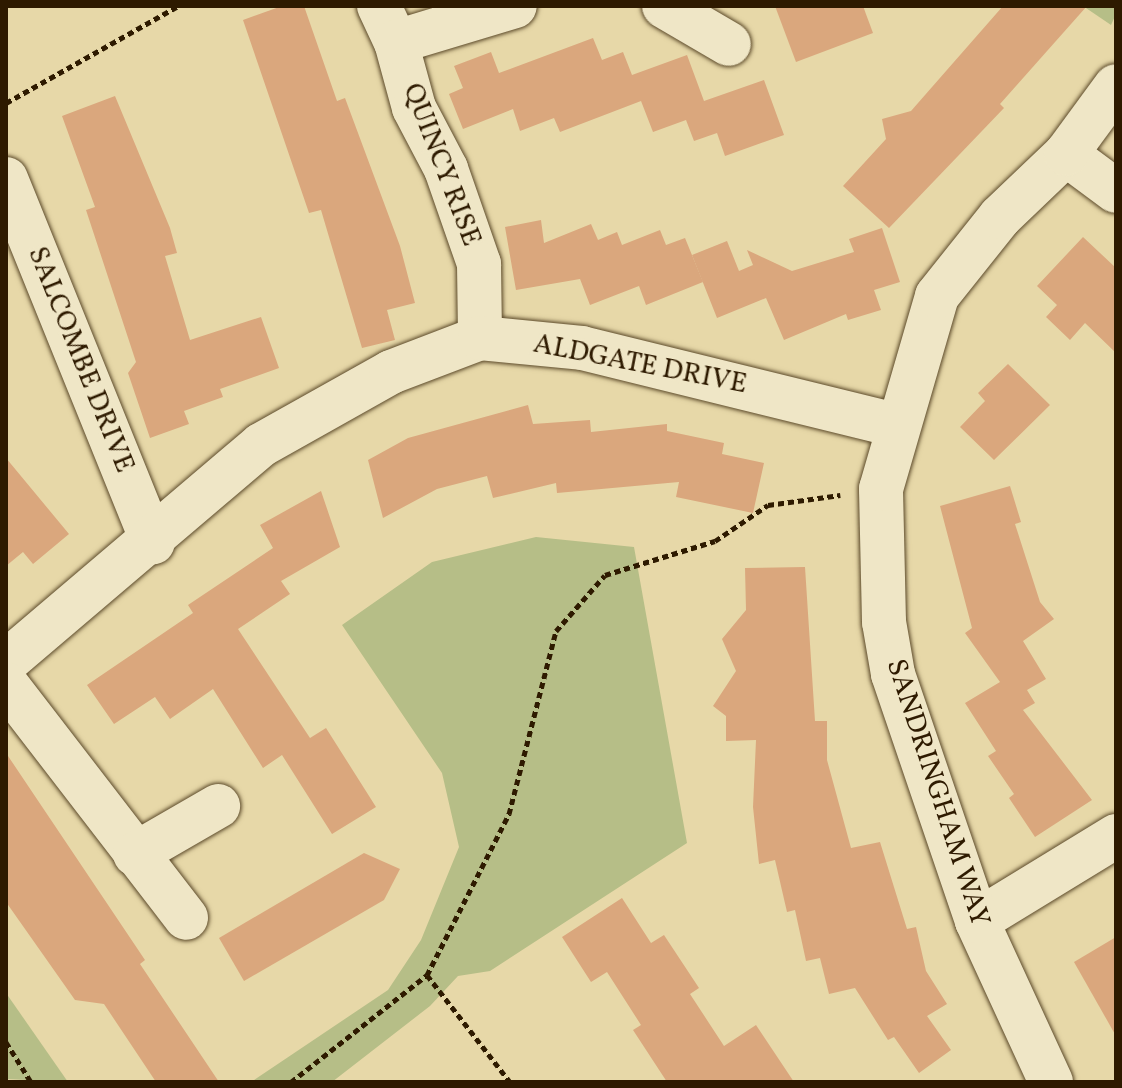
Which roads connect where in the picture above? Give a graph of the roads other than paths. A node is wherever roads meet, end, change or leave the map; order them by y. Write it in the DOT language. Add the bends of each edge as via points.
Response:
graph roads {
  1 [pos="515,6"];
  2 [pos="664,6"];
  3 [pos="388,24"];
  4 [pos="729,44"];
  5 [pos="1116,86"];
  6 [pos="1066,154"];
  7 [pos="1116,191"];
  8 [pos="11,203"];
  9 [pos="480,338"];
  10 [pos="895,425"];
  11 [pos="153,542"];
  12 [pos="6,662"];
  13 [pos="6,684"];
  14 [pos="218,806"];
  15 [pos="1116,836"];
  16 [pos="135,854"];
  17 [pos="186,918"];
  18 [pos="977,921"];
  19 [pos="1051,1082"];
  1 -- 3 [label="street, QUINCY RISE"];
  2 -- 4 [label="street"];
  3 -- 9 [label="street, QUINCY RISE" via="414,108 446,169 479,264"];
  5 -- 6 [label="street, SANDRINGHAM WAY"];
  6 -- 7 [label="street"];
  6 -- 10 [label="street, SANDRINGHAM WAY" via="1000,217 937,296"];
  8 -- 11 [label="street, SALCOMBE DRIVE"];
  9 -- 10 [label="street, ALDGATE DRIVE" via="582,348"];
  9 -- 11 [label="street, ALDGATE DRIVE" via="391,372 261,445"];
  10 -- 18 [label="street, SANDRINGHAM WAY" via="881,489 884,622 893,674"];
  11 -- 12 [label="street, ALDGATE DRIVE"];
  13 -- 16 [label="street"];
  14 -- 16 [label="street"];
  15 -- 18 [label="street"];
  16 -- 17 [label="street"];
  18 -- 19 [label="street, SANDRINGHAM WAY"];
}
